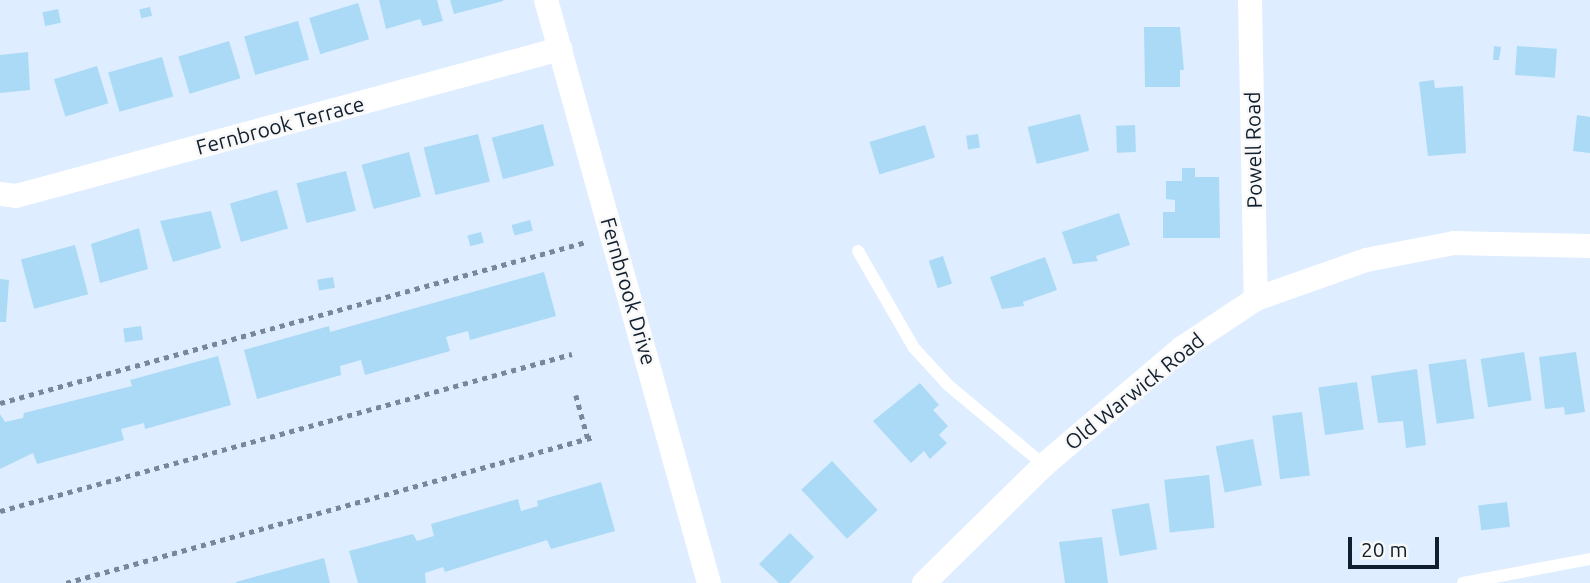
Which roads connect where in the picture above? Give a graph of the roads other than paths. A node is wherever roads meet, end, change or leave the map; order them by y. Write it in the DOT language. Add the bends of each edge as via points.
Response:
graph roads {
  1 [pos="546,0"];
  2 [pos="1250,0"];
  3 [pos="560,49"];
  4 [pos="0,194"];
  5 [pos="1590,246"];
  6 [pos="858,251"];
  7 [pos="1255,299"];
  8 [pos="1044,465"];
  9 [pos="1590,559"];
  10 [pos="709,583"];
  11 [pos="924,583"];
  12 [pos="1462,583"];
  1 -- 3 [label="street, Fernbrook Drive"];
  2 -- 7 [label="street, Powell Road"];
  3 -- 4 [label="street, Fernbrook Terrace" via="16,196"];
  3 -- 10 [label="street, Fernbrook Drive"];
  5 -- 7 [label="street, Old Warwick Road" via="1454,243 1366,261"];
  6 -- 8 [label="lane" via="914,348 948,385"];
  7 -- 8 [label="street, Old Warwick Road" via="1182,348"];
  8 -- 11 [label="street, Old Warwick Road"];
  9 -- 12 [label="lane"];
}
